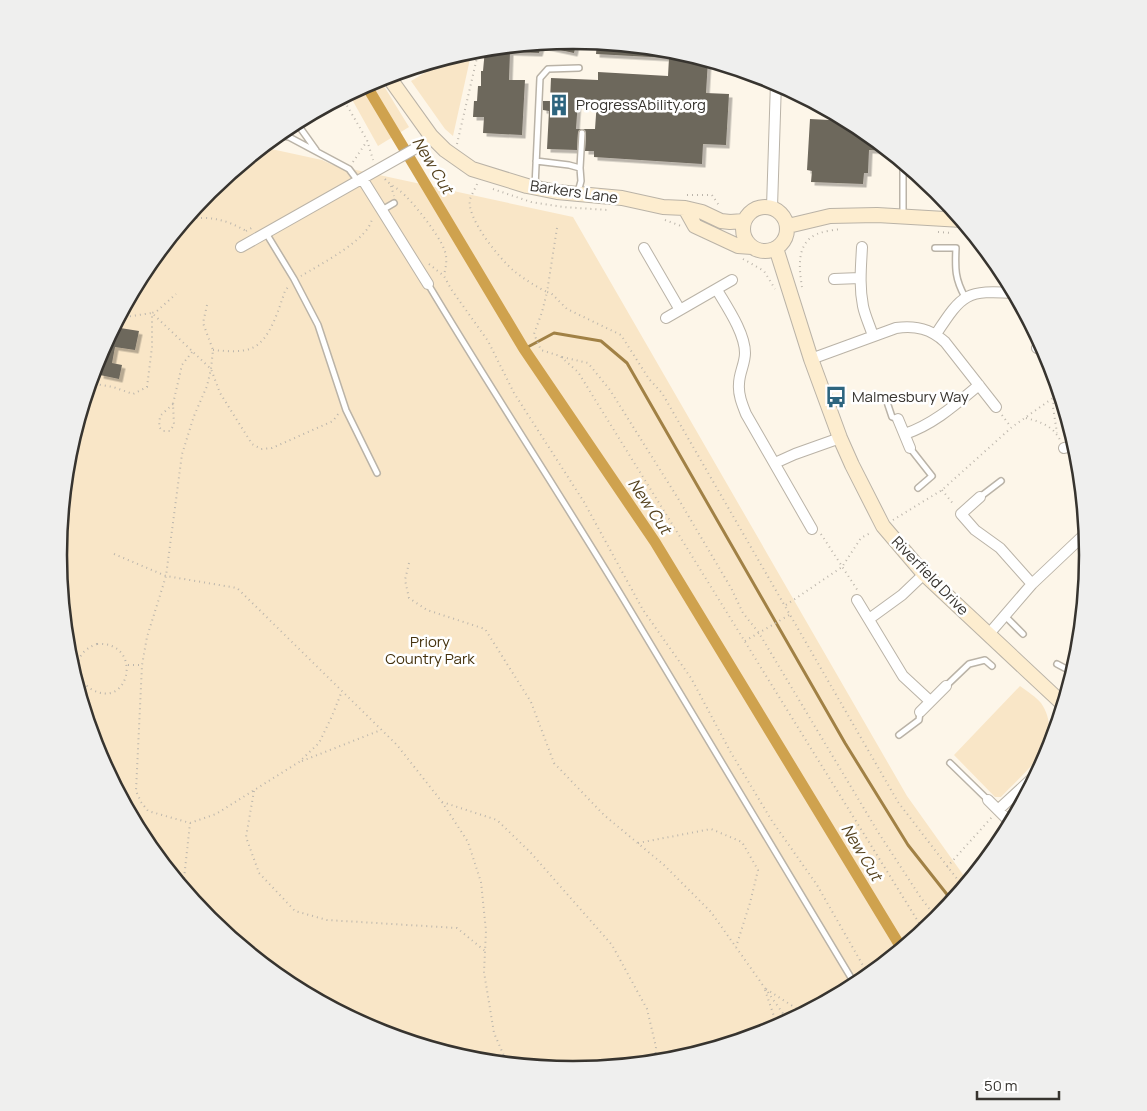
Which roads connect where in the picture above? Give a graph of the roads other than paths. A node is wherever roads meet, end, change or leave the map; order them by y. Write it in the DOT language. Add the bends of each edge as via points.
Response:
graph roads {
  1 [pos="579,68"];
  2 [pos="393,83"];
  3 [pos="776,91"];
  4 [pos="301,129"];
  5 [pos="582,133"];
  6 [pos="431,136"];
  7 [pos="288,137"];
  8 [pos="316,150"];
  9 [pos="536,161"];
  10 [pos="580,168"];
  11 [pos="903,171"];
  12 [pos="360,181"];
  13 [pos="534,187"];
  14 [pos="578,194"];
  15 [pos="394,203"];
  16 [pos="772,207"];
  17 [pos="684,208"];
  18 [pos="382,211"];
  19 [pos="903,216"];
  20 [pos="952,219"];
  21 [pos="744,221"];
  22 [pos="788,226"];
  23 [pos="262,235"];
  24 [pos="241,247"];
  25 [pos="752,247"];
  26 [pos="862,247"];
  27 [pos="644,248"];
  28 [pos="776,248"];
  29 [pos="935,248"];
  30 [pos="860,278"];
  31 [pos="834,279"];
  32 [pos="732,280"];
  33 [pos="428,284"];
  34 [pos="717,290"];
  35 [pos="1006,293"];
  36 [pos="965,297"];
  37 [pos="680,310"];
  38 [pos="666,318"];
  39 [pos="936,334"];
  40 [pos="873,336"];
  41 [pos="811,359"];
  42 [pos="979,385"];
  43 [pos="885,396"];
  44 [pos="996,407"];
  45 [pos="898,420"];
  46 [pos="905,434"];
  47 [pos="840,438"];
  48 [pos="1069,447"];
  49 [pos="910,448"];
  50 [pos="1064,448"];
  51 [pos="774,463"];
  52 [pos="377,473"];
  53 [pos="1001,481"];
  54 [pos="918,488"];
  55 [pos="980,497"];
  56 [pos="812,529"];
  57 [pos="1080,539"];
  58 [pos="924,574"];
  59 [pos="1032,584"];
  60 [pos="857,600"];
  61 [pos="1004,616"];
  62 [pos="869,619"];
  63 [pos="1023,634"];
  64 [pos="988,635"];
  65 [pos="1057,664"];
  66 [pos="992,666"];
  67 [pos="1067,669"];
  68 [pos="946,686"];
  69 [pos="1059,700"];
  70 [pos="930,701"];
  71 [pos="920,712"];
  72 [pos="899,735"];
  73 [pos="950,763"];
  74 [pos="1025,786"];
  75 [pos="988,800"];
  76 [pos="998,810"];
  77 [pos="1006,818"];
  78 [pos="852,979"];
  1 -- 9 [label="lane" via="548,69 540,78"];
  2 -- 6 [label="street, Barkers Lane"];
  3 -- 16 [label="street"];
  4 -- 8 [label="lane"];
  5 -- 10 [label="lane"];
  6 -- 12 [label="street" via="425,143"];
  6 -- 13 [label="street, Barkers Lane" via="472,169"];
  7 -- 8 [label="lane"];
  8 -- 12 [label="lane" via="350,168"];
  9 -- 10 [label="lane"];
  9 -- 13 [label="lane"];
  10 -- 14 [label="lane"];
  11 -- 19 [label="lane"];
  12 -- 18 [label="street"];
  12 -- 23 [label="street"];
  13 -- 14 [label="street, Barkers Lane"];
  14 -- 17 [label="street, Barkers Lane"];
  15 -- 18 [label="lane"];
  16 -- 21 [label="street" via="751,211"];
  16 -- 22 [label="street" via="787,220"];
  17 -- 21 [label="street, Barkers Lane" via="730,222"];
  17 -- 25 [label="street" via="696,226 738,246"];
  18 -- 33 [label="street"];
  19 -- 20 [label="street"];
  19 -- 22 [label="street" via="830,216"];
  21 -- 25 [label="street" via="744,235"];
  22 -- 28 [label="street" via="786,237"];
  23 -- 24 [label="street"];
  23 -- 52 [label="lane" via="294,280 318,325 346,410"];
  25 -- 28 [label="street" via="767,251"];
  26 -- 30 [label="street"];
  27 -- 37 [label="street"];
  28 -- 41 [label="street, Riverfield Drive"];
  29 -- 36 [label="lane" via="956,248 955,275"];
  30 -- 31 [label="street"];
  30 -- 40 [label="street" via="864,308"];
  32 -- 34 [label="street"];
  33 -- 78 [label="lane" via="624,600"];
  34 -- 37 [label="street"];
  34 -- 51 [label="street" via="743,340 745,353 739,384 740,398"];
  35 -- 36 [label="street" via="975,293"];
  36 -- 39 [label="street"];
  37 -- 38 [label="street"];
  39 -- 40 [label="street" via="908,326"];
  39 -- 42 [label="street"];
  40 -- 41 [label="street"];
  41 -- 47 [label="street, Riverfield Drive"];
  42 -- 44 [label="street"];
  42 -- 46 [label="street" via="944,414"];
  43 -- 45 [label="lane" via="892,417"];
  45 -- 46 [label="street"];
  46 -- 49 [label="street"];
  47 -- 51 [label="street"];
  47 -- 58 [label="street, Riverfield Drive" via="883,526"];
  48 -- 50 [label="street"];
  49 -- 54 [label="lane" via="932,476"];
  51 -- 56 [label="street"];
  53 -- 55 [label="lane"];
  55 -- 59 [label="street" via="961,514 975,530 1000,548"];
  57 -- 59 [label="street"];
  58 -- 62 [label="street"];
  58 -- 64 [label="street, Riverfield Drive"];
  59 -- 61 [label="street"];
  60 -- 62 [label="street"];
  61 -- 63 [label="lane"];
  61 -- 64 [label="street"];
  62 -- 70 [label="street" via="903,676"];
  64 -- 69 [label="street, Riverfield Drive"];
  65 -- 67 [label="lane"];
  66 -- 68 [label="lane" via="985,660 969,664"];
  68 -- 70 [label="street"];
  70 -- 71 [label="street"];
  71 -- 72 [label="lane" via="919,720"];
  73 -- 75 [label="lane"];
  74 -- 76 [label="street"];
  75 -- 76 [label="street"];
  76 -- 77 [label="street"];
}
